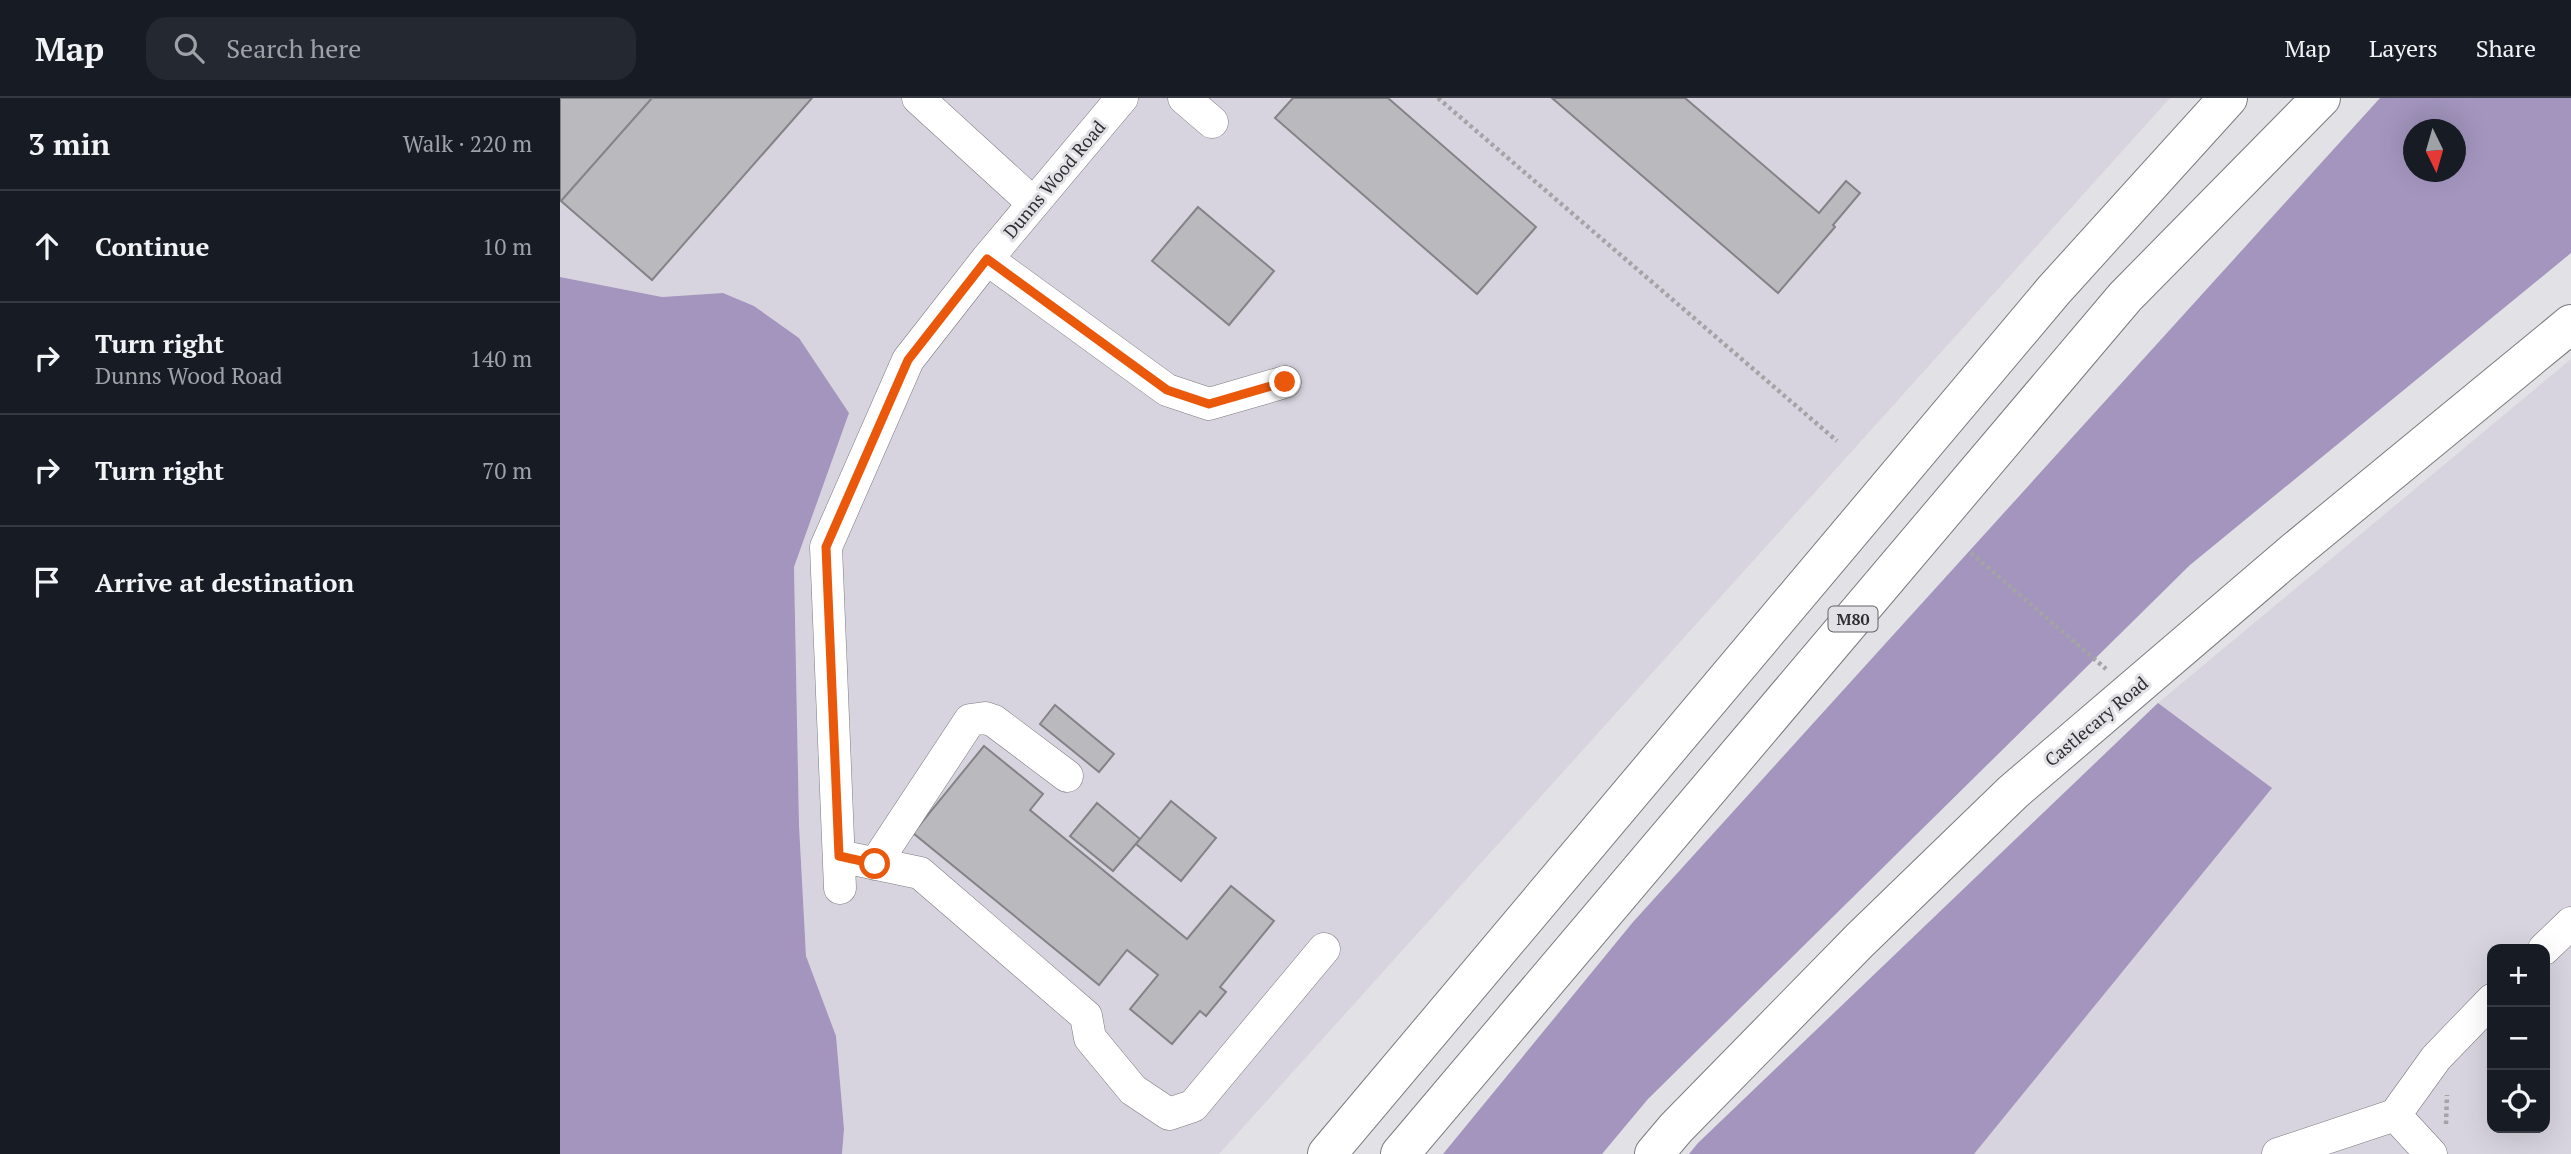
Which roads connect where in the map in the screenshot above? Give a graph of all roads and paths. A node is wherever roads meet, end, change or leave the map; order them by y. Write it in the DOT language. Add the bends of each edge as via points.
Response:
graph roads {
  1 [pos="918,98"];
  2 [pos="1184,98"];
  3 [pos="1437,98"];
  4 [pos="2228,98"];
  5 [pos="2321,98"];
  6 [pos="1119,99"];
  7 [pos="1212,122"];
  8 [pos="1033,203"];
  9 [pos="987,259"];
  10 [pos="2571,324"];
  11 [pos="1285,382"];
  12 [pos="1837,441"];
  13 [pos="1971,553"];
  14 [pos="2132,691"];
  15 [pos="1067,776"];
  16 [pos="839,856"];
  17 [pos="875,864"];
  18 [pos="840,888"];
  19 [pos="2571,923"];
  20 [pos="2548,944"];
  21 [pos="1324,949"];
  22 [pos="2487,1005"];
  23 [pos="2447,1091"];
  24 [pos="2395,1115"];
  25 [pos="2438,1141"];
  26 [pos="1326,1154"];
  27 [pos="1400,1154"];
  28 [pos="1654,1154"];
  29 [pos="2278,1154"];
  1 -- 8 [label="street"];
  2 -- 7 [label="street"];
  3 -- 12 [label="path"];
  4 -- 26 [label="main road" via="2054,290"];
  5 -- 27 [label="main road, M80" via="2125,297"];
  6 -- 8 [label="street, Dunns Wood Road"];
  8 -- 9 [label="street, Dunns Wood Road"];
  9 -- 11 [label="street" via="1167,390 1209,404"];
  9 -- 16 [label="street, Dunns Wood Road" via="908,360 826,547"];
  10 -- 14 [label="main road, Castlecary Road"];
  13 -- 14 [label="path"];
  14 -- 28 [label="main road, Castlecary Road" via="2013,792"];
  15 -- 17 [label="street" via="994,721 970,720"];
  16 -- 17 [label="street"];
  16 -- 18 [label="street, Dunns Wood Road"];
  17 -- 21 [label="street" via="920,873 1086,1016 1090,1038 1133,1090 1168,1114 1193,1107"];
  19 -- 20 [label="street"];
  22 -- 24 [label="street" via="2436,1058"];
  23 -- 25 [label="path"];
  24 -- 25 [label="street"];
  24 -- 29 [label="street"];
}
